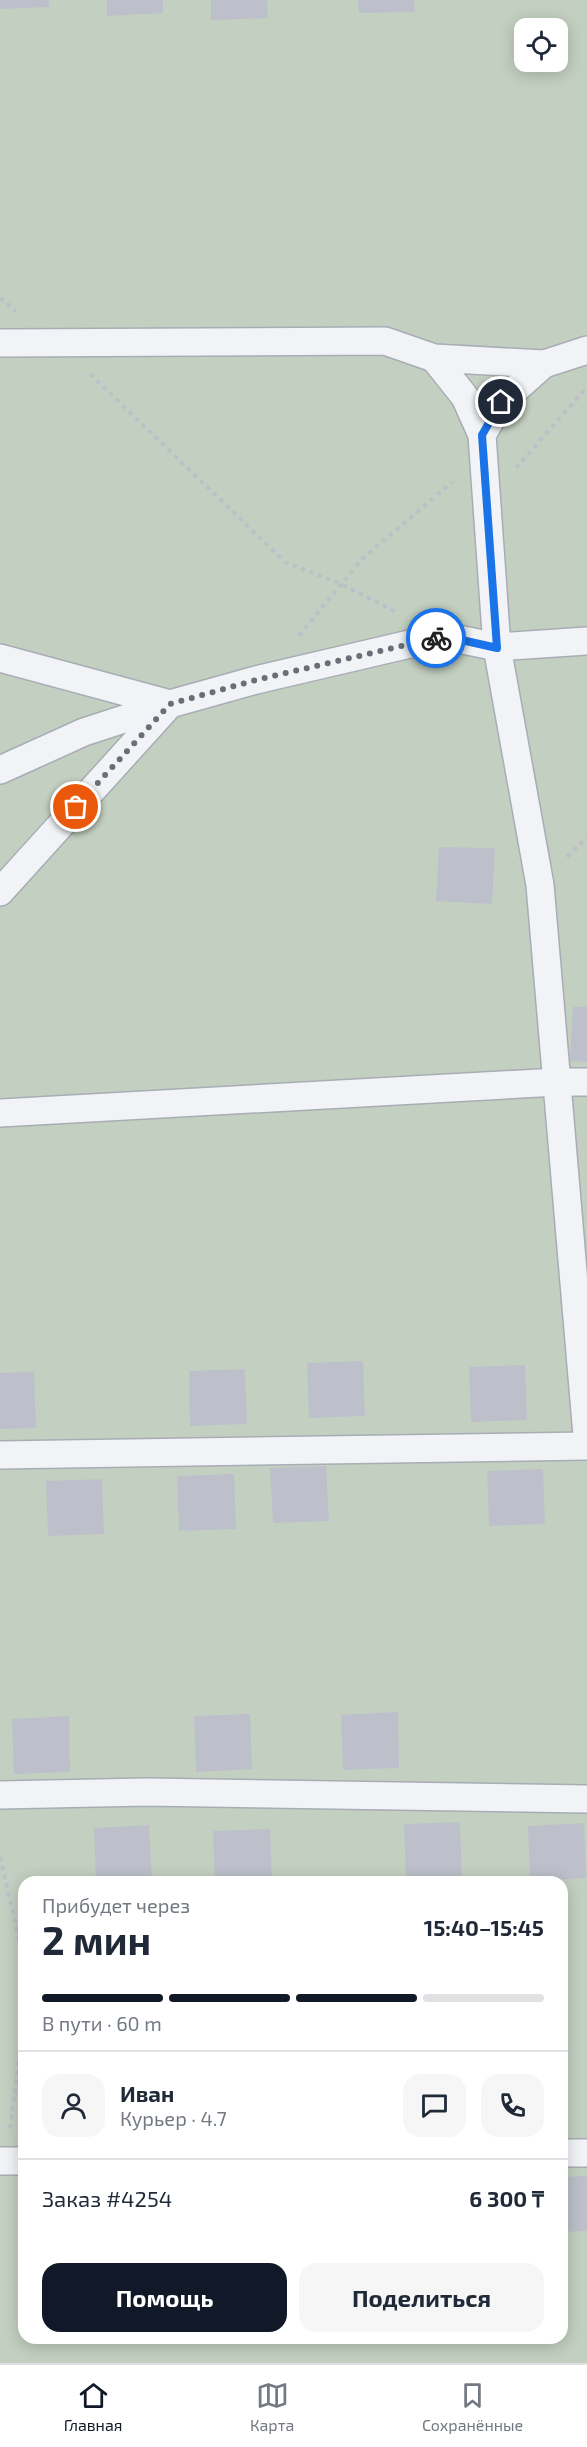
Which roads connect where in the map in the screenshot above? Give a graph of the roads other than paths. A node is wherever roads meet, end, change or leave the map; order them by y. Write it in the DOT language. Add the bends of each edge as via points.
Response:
graph roads {
  1 [pos="0,343"];
  2 [pos="587,350"];
  3 [pos="434,358"];
  4 [pos="544,364"];
  5 [pos="483,444"];
  6 [pos="587,641"];
  7 [pos="497,648"];
  8 [pos="0,658"];
  9 [pos="170,704"];
  10 [pos="0,770"];
  11 [pos="0,892"];
  12 [pos="556,1082"];
  13 [pos="587,1082"];
  14 [pos="0,1113"];
  15 [pos="587,1435"];
  16 [pos="587,1446"];
  17 [pos="0,1455"];
  18 [pos="0,1795"];
  19 [pos="587,1799"];
  20 [pos="568,2153"];
  21 [pos="587,2153"];
  1 -- 3 [label="street" via="385,341"];
  2 -- 4 [label="street"];
  3 -- 4 [label="street"];
  3 -- 5 [label="street" via="465,397"];
  4 -- 5 [label="street" via="501,402"];
  5 -- 7 [label="street"];
  6 -- 7 [label="street"];
  7 -- 9 [label="street" via="444,636"];
  7 -- 12 [label="street" via="540,885"];
  8 -- 9 [label="street"];
  9 -- 10 [label="street" via="84,732"];
  9 -- 11 [label="street"];
  12 -- 13 [label="street"];
  12 -- 14 [label="street"];
  12 -- 15 [label="street"];
  16 -- 17 [label="street"];
  18 -- 19 [label="street" via="146,1792"];
  20 -- 21 [label="street"];
}
